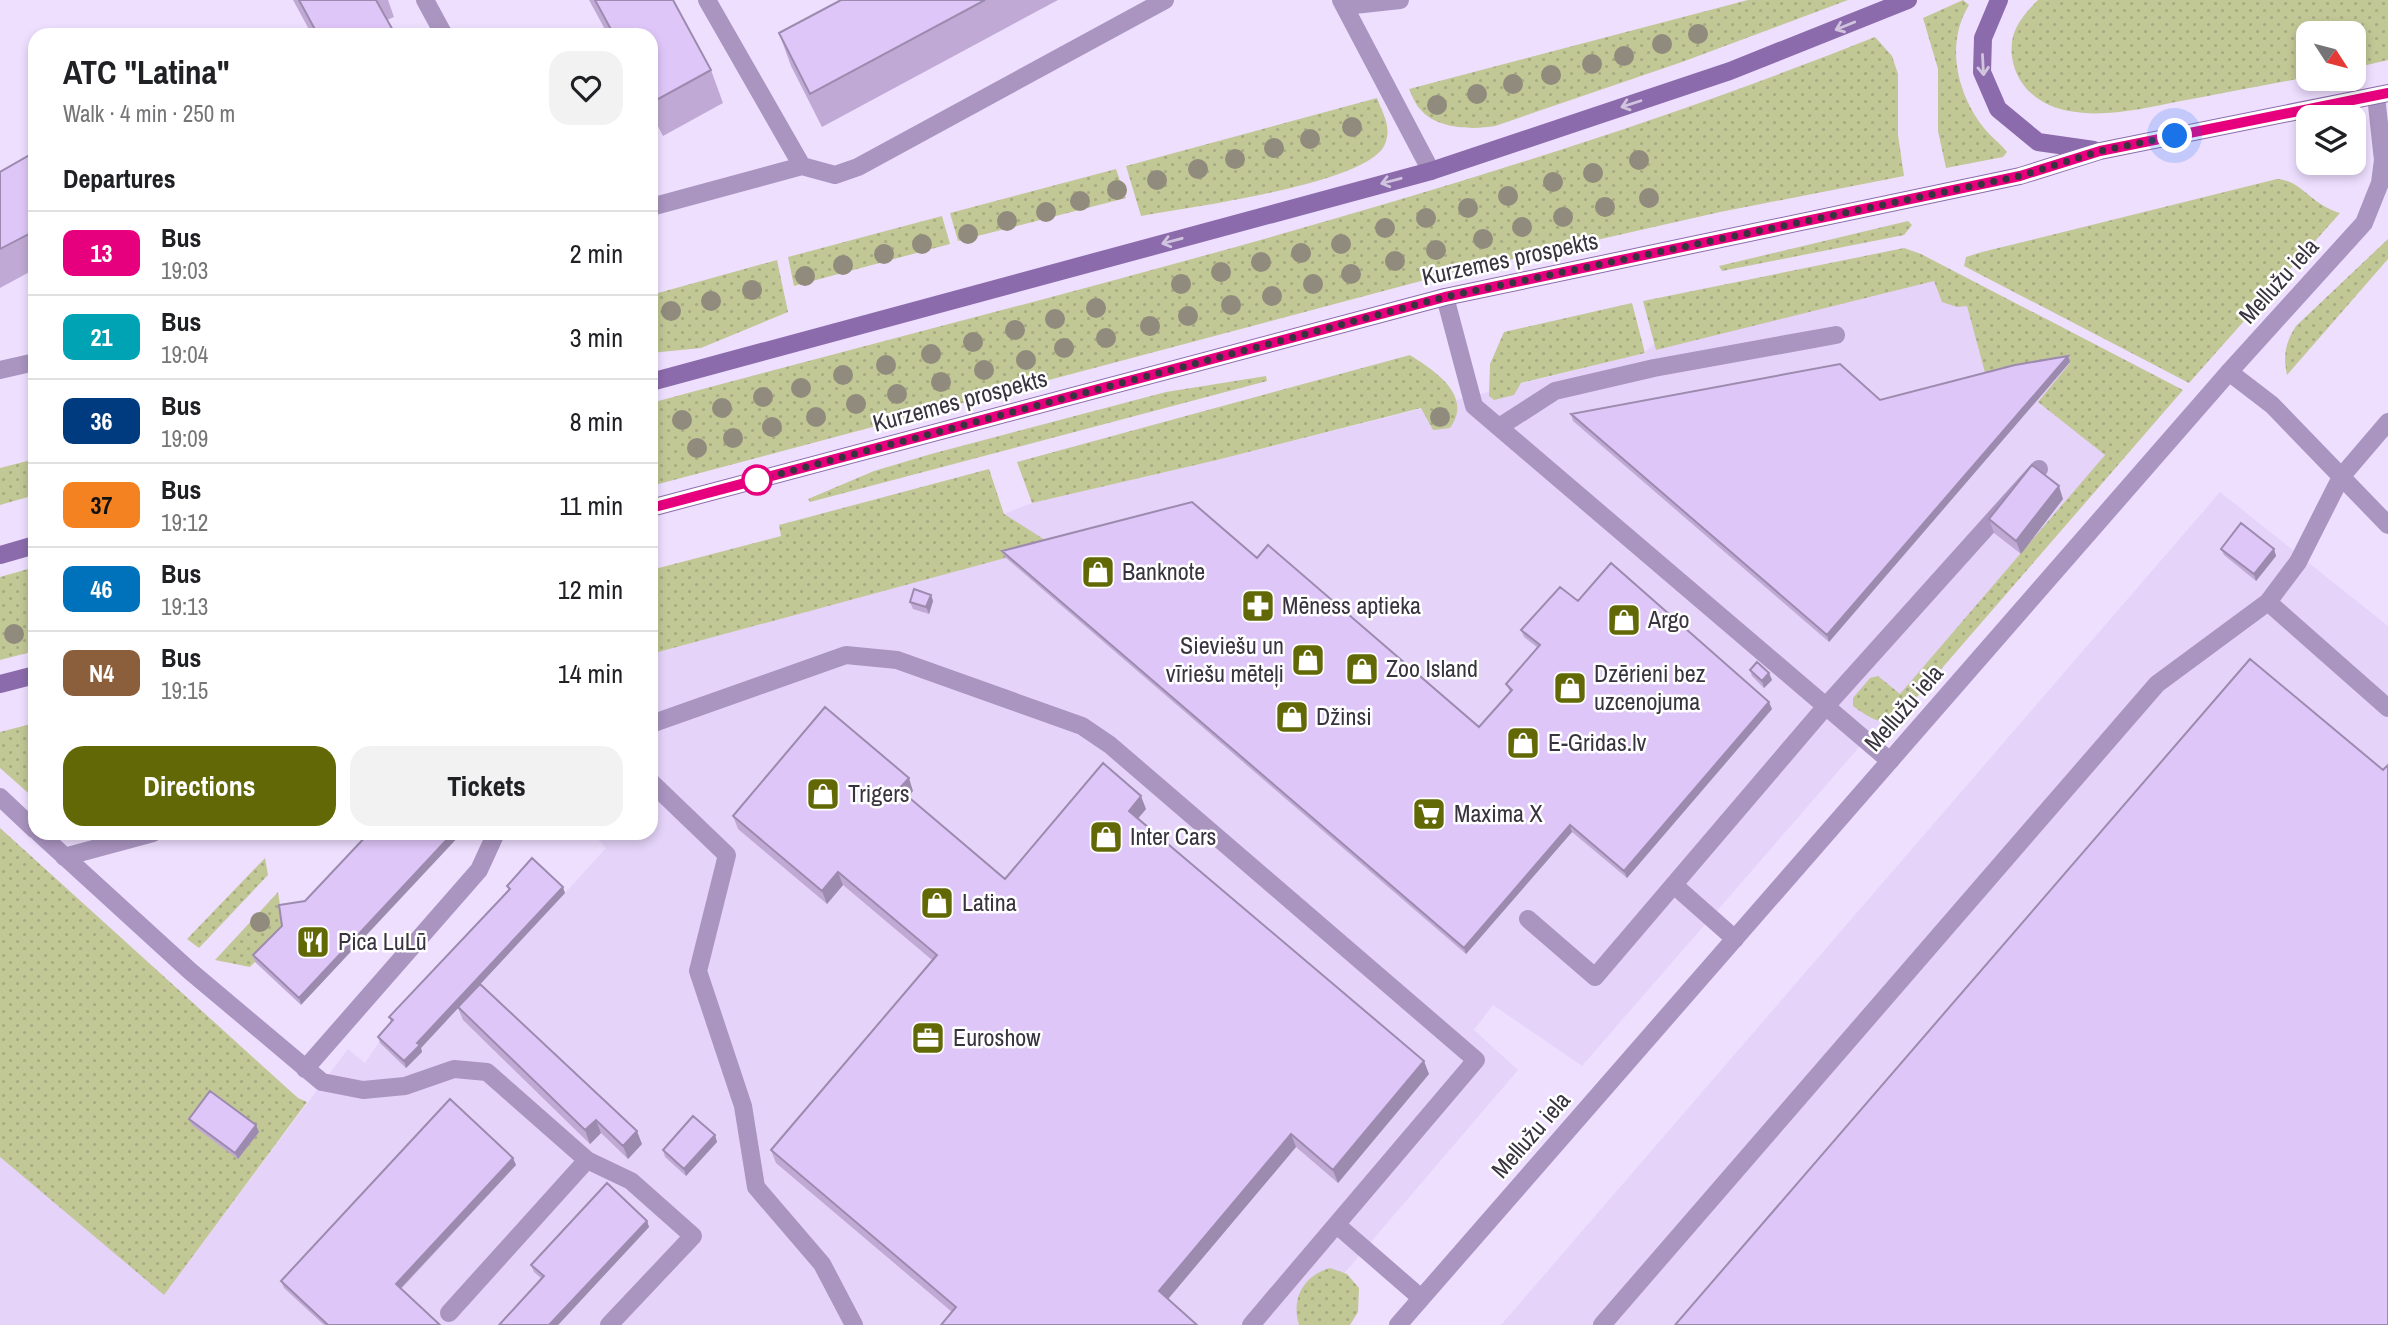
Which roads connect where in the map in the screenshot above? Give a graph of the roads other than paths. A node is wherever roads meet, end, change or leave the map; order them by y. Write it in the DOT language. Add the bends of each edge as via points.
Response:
graph roads {
  1 [pos="425,0"];
  2 [pos="707,0"];
  3 [pos="1165,0"];
  4 [pos="1400,0"];
  5 [pos="1908,0"];
  6 [pos="1999,0"];
  7 [pos="1343,3"];
  8 [pos="440,28"];
  9 [pos="2382,95"];
  10 [pos="2100,151"];
  11 [pos="802,166"];
  12 [pos="1431,171"];
  13 [pos="658,205"];
  14 [pos="1445,297"];
  15 [pos="1836,335"];
  16 [pos="28,364"];
  17 [pos="0,370"];
  18 [pos="2229,372"];
  19 [pos="658,380"];
  20 [pos="2388,422"];
  21 [pos="1499,427"];
  22 [pos="2039,469"];
  23 [pos="2341,477"];
  24 [pos="658,506"];
  25 [pos="2388,525"];
  26 [pos="28,547"];
  27 [pos="0,555"];
  28 [pos="2268,602"];
  29 [pos="28,677"];
  30 [pos="0,684"];
  31 [pos="1827,705"];
  32 [pos="2388,708"];
  33 [pos="658,722"];
  34 [pos="1890,761"];
  35 [pos="658,789"];
  36 [pos="0,797"];
  37 [pos="28,823"];
  38 [pos="46,840"];
  39 [pos="127,840"];
  40 [pos="493,840"];
  41 [pos="64,857"];
  42 [pos="1674,885"];
  43 [pos="1528,919"];
  44 [pos="1735,939"];
  45 [pos="305,1069"];
  46 [pos="587,1160"];
  47 [pos="1337,1225"];
  48 [pos="1421,1298"];
  49 [pos="449,1313"];
  50 [pos="609,1325"];
  51 [pos="855,1325"];
  52 [pos="1251,1325"];
  53 [pos="1398,1325"];
  54 [pos="1602,1325"];
  1 -- 8 [label="street"];
  2 -- 11 [label="street"];
  3 -- 11 [label="street" via="858,167 835,174"];
  4 -- 7 [label="street"];
  5 -- 12 [label="main road, one-way" via="1731,71"];
  6 -- 10 [label="main road, one-way" via="1983,38 1982,72 1998,109 2038,142"];
  7 -- 12 [label="street"];
  9 -- 10 [label="main road, Kurzemes prospekts"];
  9 -- 18 [label="street, Mellužu iela" via="2380,183 2364,223"];
  10 -- 14 [label="main road, Kurzemes prospekts" via="2020,176"];
  11 -- 13 [label="street"];
  12 -- 19 [label="main road, one-way"];
  14 -- 21 [label="street" via="1474,406"];
  14 -- 24 [label="main road, Kurzemes prospekts"];
  15 -- 21 [label="street" via="1555,391"];
  16 -- 17 [label="street"];
  18 -- 23 [label="street" via="2272,405"];
  18 -- 34 [label="street, Mellužu iela"];
  20 -- 23 [label="street"];
  21 -- 31 [label="street"];
  22 -- 31 [label="street"];
  23 -- 25 [label="street"];
  23 -- 28 [label="street" via="2298,562"];
  26 -- 27 [label="main road"];
  28 -- 32 [label="street"];
  28 -- 54 [label="street" via="2157,684"];
  29 -- 30 [label="main road"];
  31 -- 34 [label="street"];
  31 -- 42 [label="street"];
  33 -- 47 [label="street" via="846,655 897,660 1082,726 1110,746 1476,1060"];
  34 -- 44 [label="street, Mellužu iela"];
  35 -- 51 [label="street" via="727,855 698,971 743,1107 756,1187 822,1264"];
  36 -- 37 [label="street"];
  38 -- 41 [label="street"];
  39 -- 41 [label="street"];
  40 -- 45 [label="street" via="479,870"];
  41 -- 45 [label="street"];
  42 -- 43 [label="street" via="1595,977"];
  42 -- 44 [label="street"];
  44 -- 48 [label="street, Mellužu iela"];
  45 -- 46 [label="street" via="322,1082 363,1090 405,1086 454,1069 487,1073"];
  46 -- 49 [label="street"];
  46 -- 50 [label="street" via="631,1181 693,1236"];
  47 -- 48 [label="street"];
  47 -- 52 [label="street"];
  48 -- 53 [label="street, Mellužu iela"];
}
